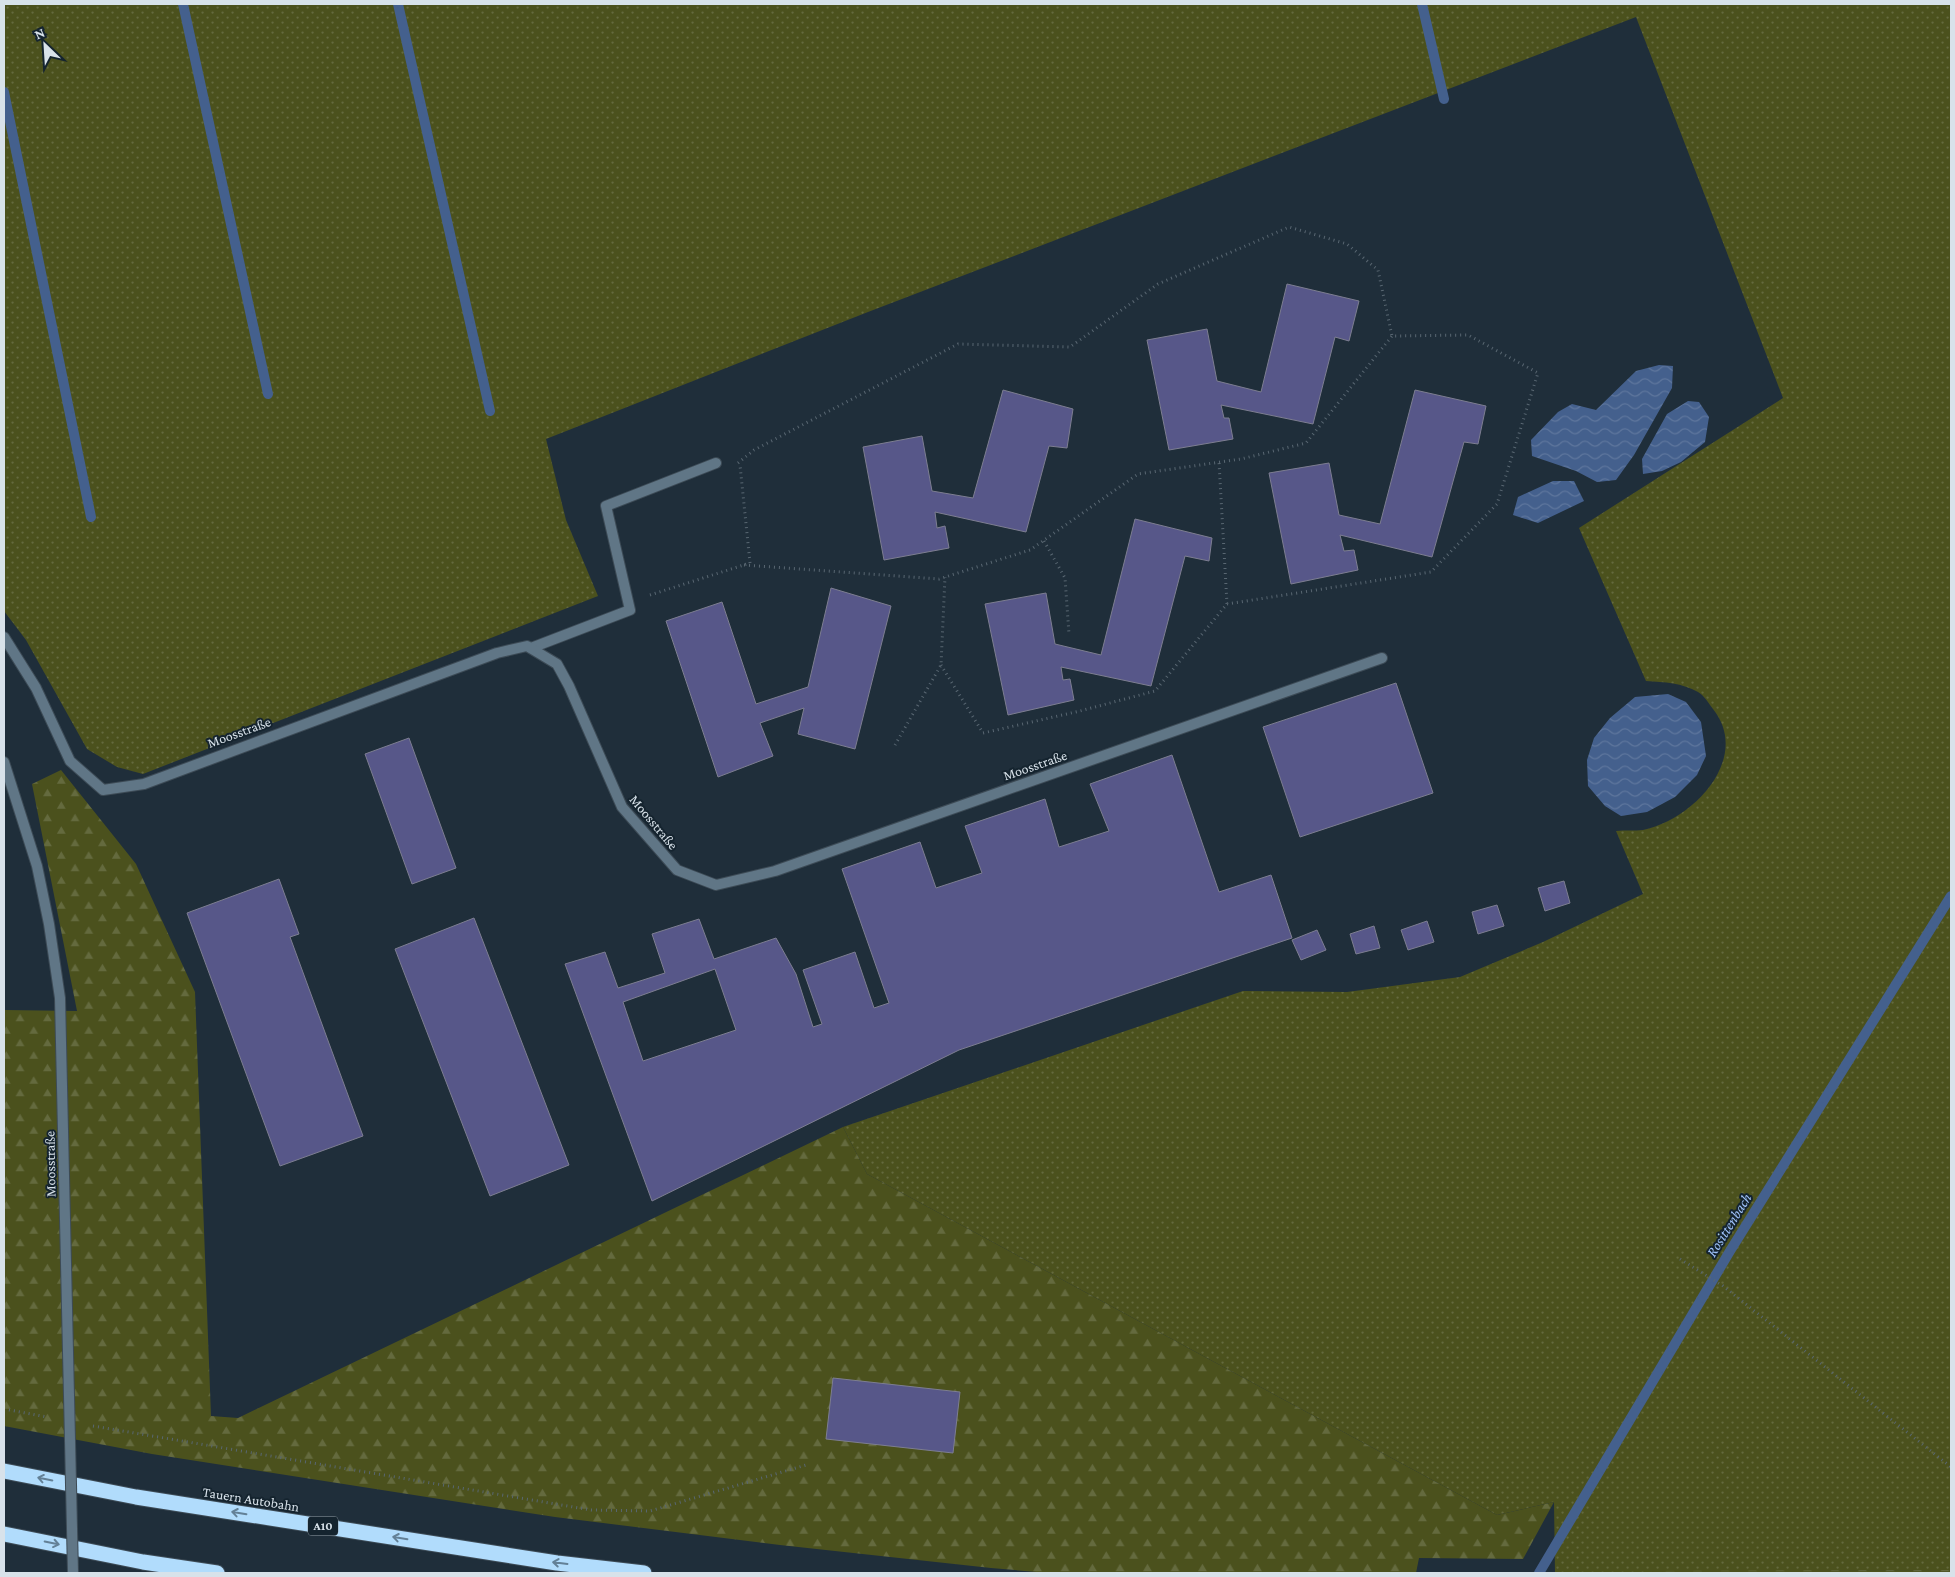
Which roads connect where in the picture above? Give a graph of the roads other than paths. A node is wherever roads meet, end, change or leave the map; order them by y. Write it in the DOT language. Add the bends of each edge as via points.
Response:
graph roads {
  1 [pos="716,463"];
  2 [pos="4,637"];
  3 [pos="531,648"];
  4 [pos="1382,658"];
  5 [pos="4,762"];
  6 [pos="4,1471"];
  7 [pos="4,1534"];
  8 [pos="73,1573"];
  9 [pos="217,1573"];
  10 [pos="644,1573"];
  1 -- 3 [label="street" via="606,506 630,610"];
  2 -- 3 [label="street, Moosstraße" via="36,688 70,760 103,790 144,784 497,652"];
  3 -- 4 [label="street, Moosstraße" via="556,664 622,808 677,870 716,885 775,871"];
  5 -- 8 [label="street, Moosstraße, bridge" via="37,866 60,998"];
  10 -- 6 [label="highway, Tauern Autobahn / A10, one-way" via="558,1563 146,1498"];
  7 -- 9 [label="highway, one-way" via="143,1562"];
}
